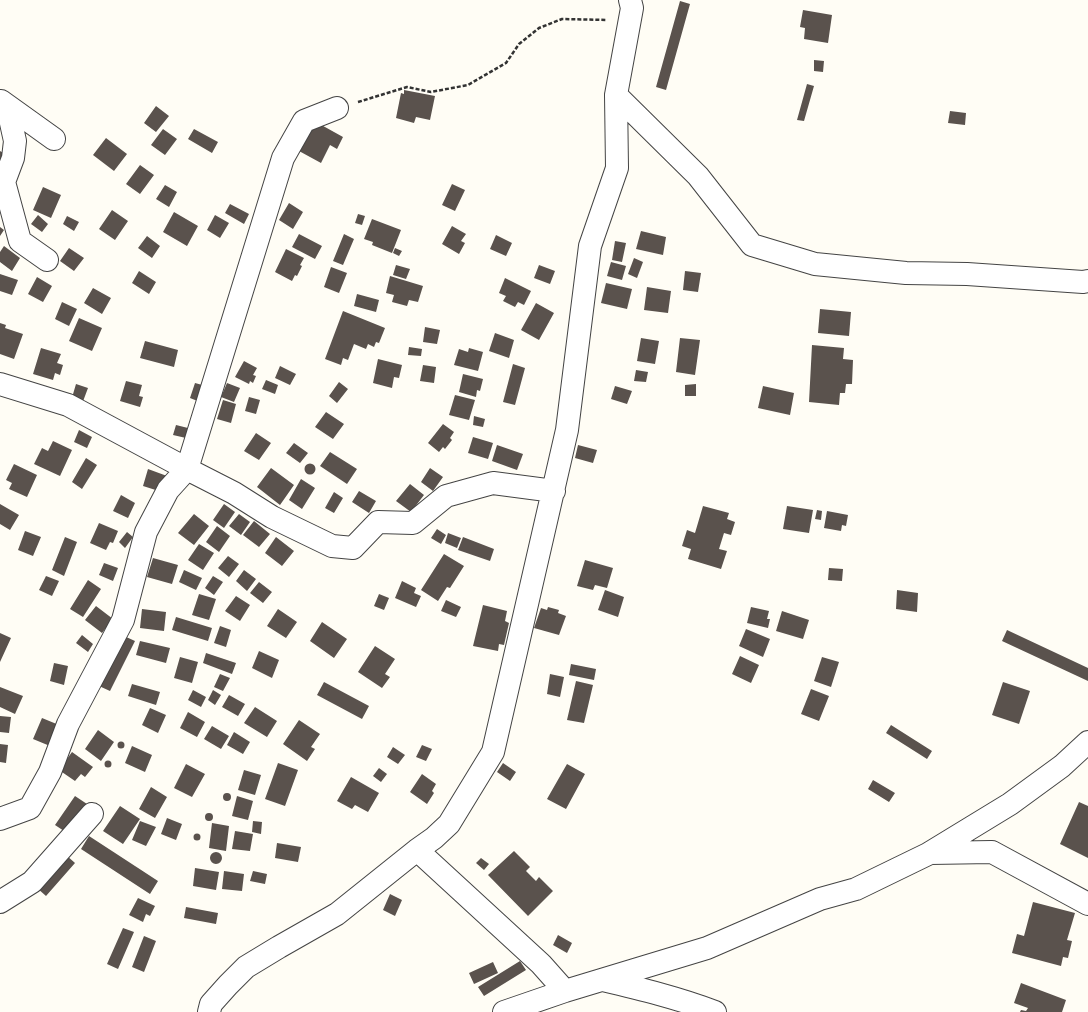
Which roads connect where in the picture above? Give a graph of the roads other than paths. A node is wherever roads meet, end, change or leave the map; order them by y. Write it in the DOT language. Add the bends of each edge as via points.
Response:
graph roads {
  1 [pos="631,4"];
  2 [pos="616,95"];
  3 [pos="1,101"];
  4 [pos="337,108"];
  5 [pos="54,139"];
  6 [pos="48,260"];
  7 [pos="1088,281"];
  8 [pos="0,384"];
  9 [pos="187,469"];
  10 [pos="554,491"];
  11 [pos="1088,742"];
  12 [pos="92,814"];
  13 [pos="0,819"];
  14 [pos="417,850"];
  15 [pos="928,854"];
  16 [pos="0,902"];
  17 [pos="1088,904"];
  18 [pos="602,980"];
  19 [pos="565,991"];
  20 [pos="209,1012"];
  21 [pos="504,1012"];
  22 [pos="715,1012"];
  1 -- 2 [label="street"];
  2 -- 7 [label="street" via="698,176 752,245 815,264 906,273"];
  2 -- 10 [label="street" via="617,168 590,246 567,430"];
  3 -- 5 [label="street"];
  3 -- 6 [label="street" via="9,114 15,140 13,158 4,182 20,241"];
  4 -- 9 [label="street" via="304,121 284,158"];
  8 -- 9 [label="street" via="68,405"];
  9 -- 10 [label="street" via="234,493 272,517 332,546 353,548 378,522 413,523 446,496 493,483"];
  9 -- 13 [label="street" via="168,490 146,532 123,620 68,724 50,772 30,808"];
  10 -- 14 [label="street" via="492,752 449,824"];
  11 -- 15 [label="street" via="1062,766 1010,804"];
  12 -- 16 [label="street" via="32,882"];
  14 -- 19 [label="street" via="541,964"];
  14 -- 20 [label="street" via="337,914 246,967 211,1004"];
  15 -- 17 [label="street" via="992,852"];
  15 -- 18 [label="street" via="856,889 820,899 707,948"];
  18 -- 19 [label="street"];
  18 -- 22 [label="street" via="657,993"];
  19 -- 21 [label="street"];
}
